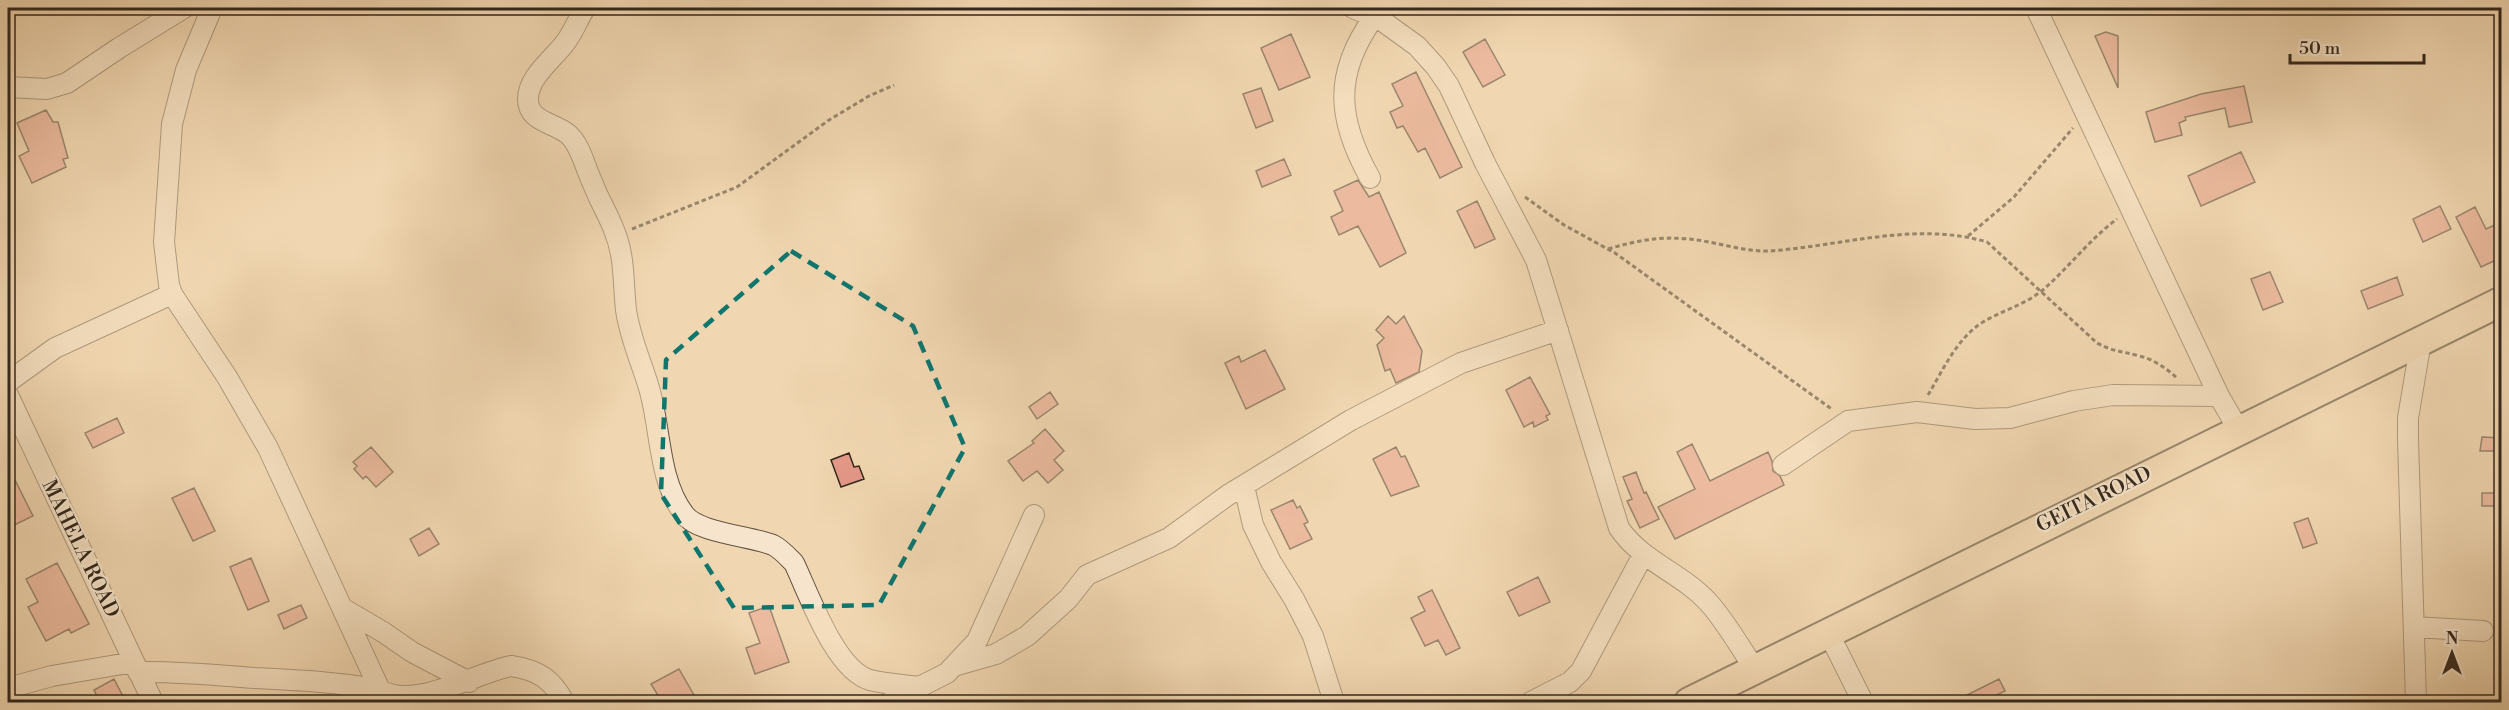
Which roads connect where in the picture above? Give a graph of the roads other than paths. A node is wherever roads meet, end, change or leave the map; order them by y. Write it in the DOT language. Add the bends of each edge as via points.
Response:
graph roads {
  1 [pos="184,8"];
  2 [pos="212,8"];
  3 [pos="585,8"];
  4 [pos="1353,8"];
  5 [pos="2036,8"];
  6 [pos="1374,17"];
  7 [pos="8,87"];
  8 [pos="1370,178"];
  9 [pos="172,294"];
  10 [pos="2502,301"];
  11 [pos="1558,330"];
  12 [pos="2421,341"];
  13 [pos="8,382"];
  14 [pos="8,395"];
  15 [pos="2219,396"];
  16 [pos="2238,429"];
  17 [pos="1783,465"];
  18 [pos="1244,486"];
  19 [pos="1034,515"];
  20 [pos="1643,555"];
  21 [pos="342,608"];
  22 [pos="2414,627"];
  23 [pos="2483,631"];
  24 [pos="1828,632"];
  25 [pos="954,666"];
  26 [pos="136,667"];
  27 [pos="1754,668"];
  28 [pos="469,682"];
  29 [pos="921,687"];
  30 [pos="8,688"];
  31 [pos="380,690"];
  32 [pos="423,701"];
  33 [pos="153,702"];
  34 [pos="564,702"];
  35 [pos="890,702"];
  36 [pos="1334,702"];
  37 [pos="1531,702"];
  38 [pos="1689,702"];
  39 [pos="1863,702"];
  40 [pos="2416,702"];
  1 -- 7 [label="street" via="67,84 47,89"];
  2 -- 9 [label="street" via="186,70 172,124 164,242"];
  3 -- 29 [label="street" via="566,42 537,76 529,93 529,106 537,118 574,141 616,236 623,258 631,338 649,389 669,483 682,513 701,525 775,546 794,563 833,644 849,666 868,680"];
  4 -- 6 [label="street"];
  5 -- 15 [label="street"];
  6 -- 8 [label="street" via="1352,57 1344,87 1348,133"];
  6 -- 11 [label="street" via="1417,46 1449,86 1536,260"];
  9 -- 13 [label="street" via="60,345"];
  9 -- 21 [label="street" via="268,448"];
  10 -- 12 [label="highway, GEITA ROAD"];
  11 -- 18 [label="street" via="1461,363 1351,420"];
  11 -- 20 [label="street" via="1614,516 1628,541"];
  12 -- 16 [label="highway, GEITA ROAD"];
  12 -- 22 [label="street" via="2408,418"];
  14 -- 26 [label="street, MAHELA ROAD"];
  15 -- 16 [label="street"];
  15 -- 17 [label="street" via="2113,395 2010,418 1975,419 1917,412 1848,421"];
  16 -- 24 [label="highway, GEITA ROAD"];
  18 -- 25 [label="street" via="1169,538 1087,575 1068,599 1027,636 996,654"];
  18 -- 36 [label="street" via="1253,525 1313,636"];
  19 -- 25 [label="street" via="977,641"];
  20 -- 27 [label="street" via="1709,603"];
  20 -- 37 [label="street" via="1576,677"];
  21 -- 28 [label="street"];
  21 -- 31 [label="street"];
  22 -- 23 [label="street"];
  22 -- 40 [label="street"];
  24 -- 27 [label="highway, GEITA ROAD"];
  24 -- 39 [label="street"];
  25 -- 29 [label="street"];
  26 -- 30 [label="street" via="52,676"];
  26 -- 31 [label="street" via="344,683"];
  26 -- 33 [label="street, MAHELA ROAD"];
  27 -- 38 [label="highway, GEITA ROAD"];
  28 -- 32 [label="street"];
  28 -- 34 [label="street" via="503,667 519,667 555,685"];
  29 -- 35 [label="street"];
  31 -- 32 [label="street" via="401,701"];
}
